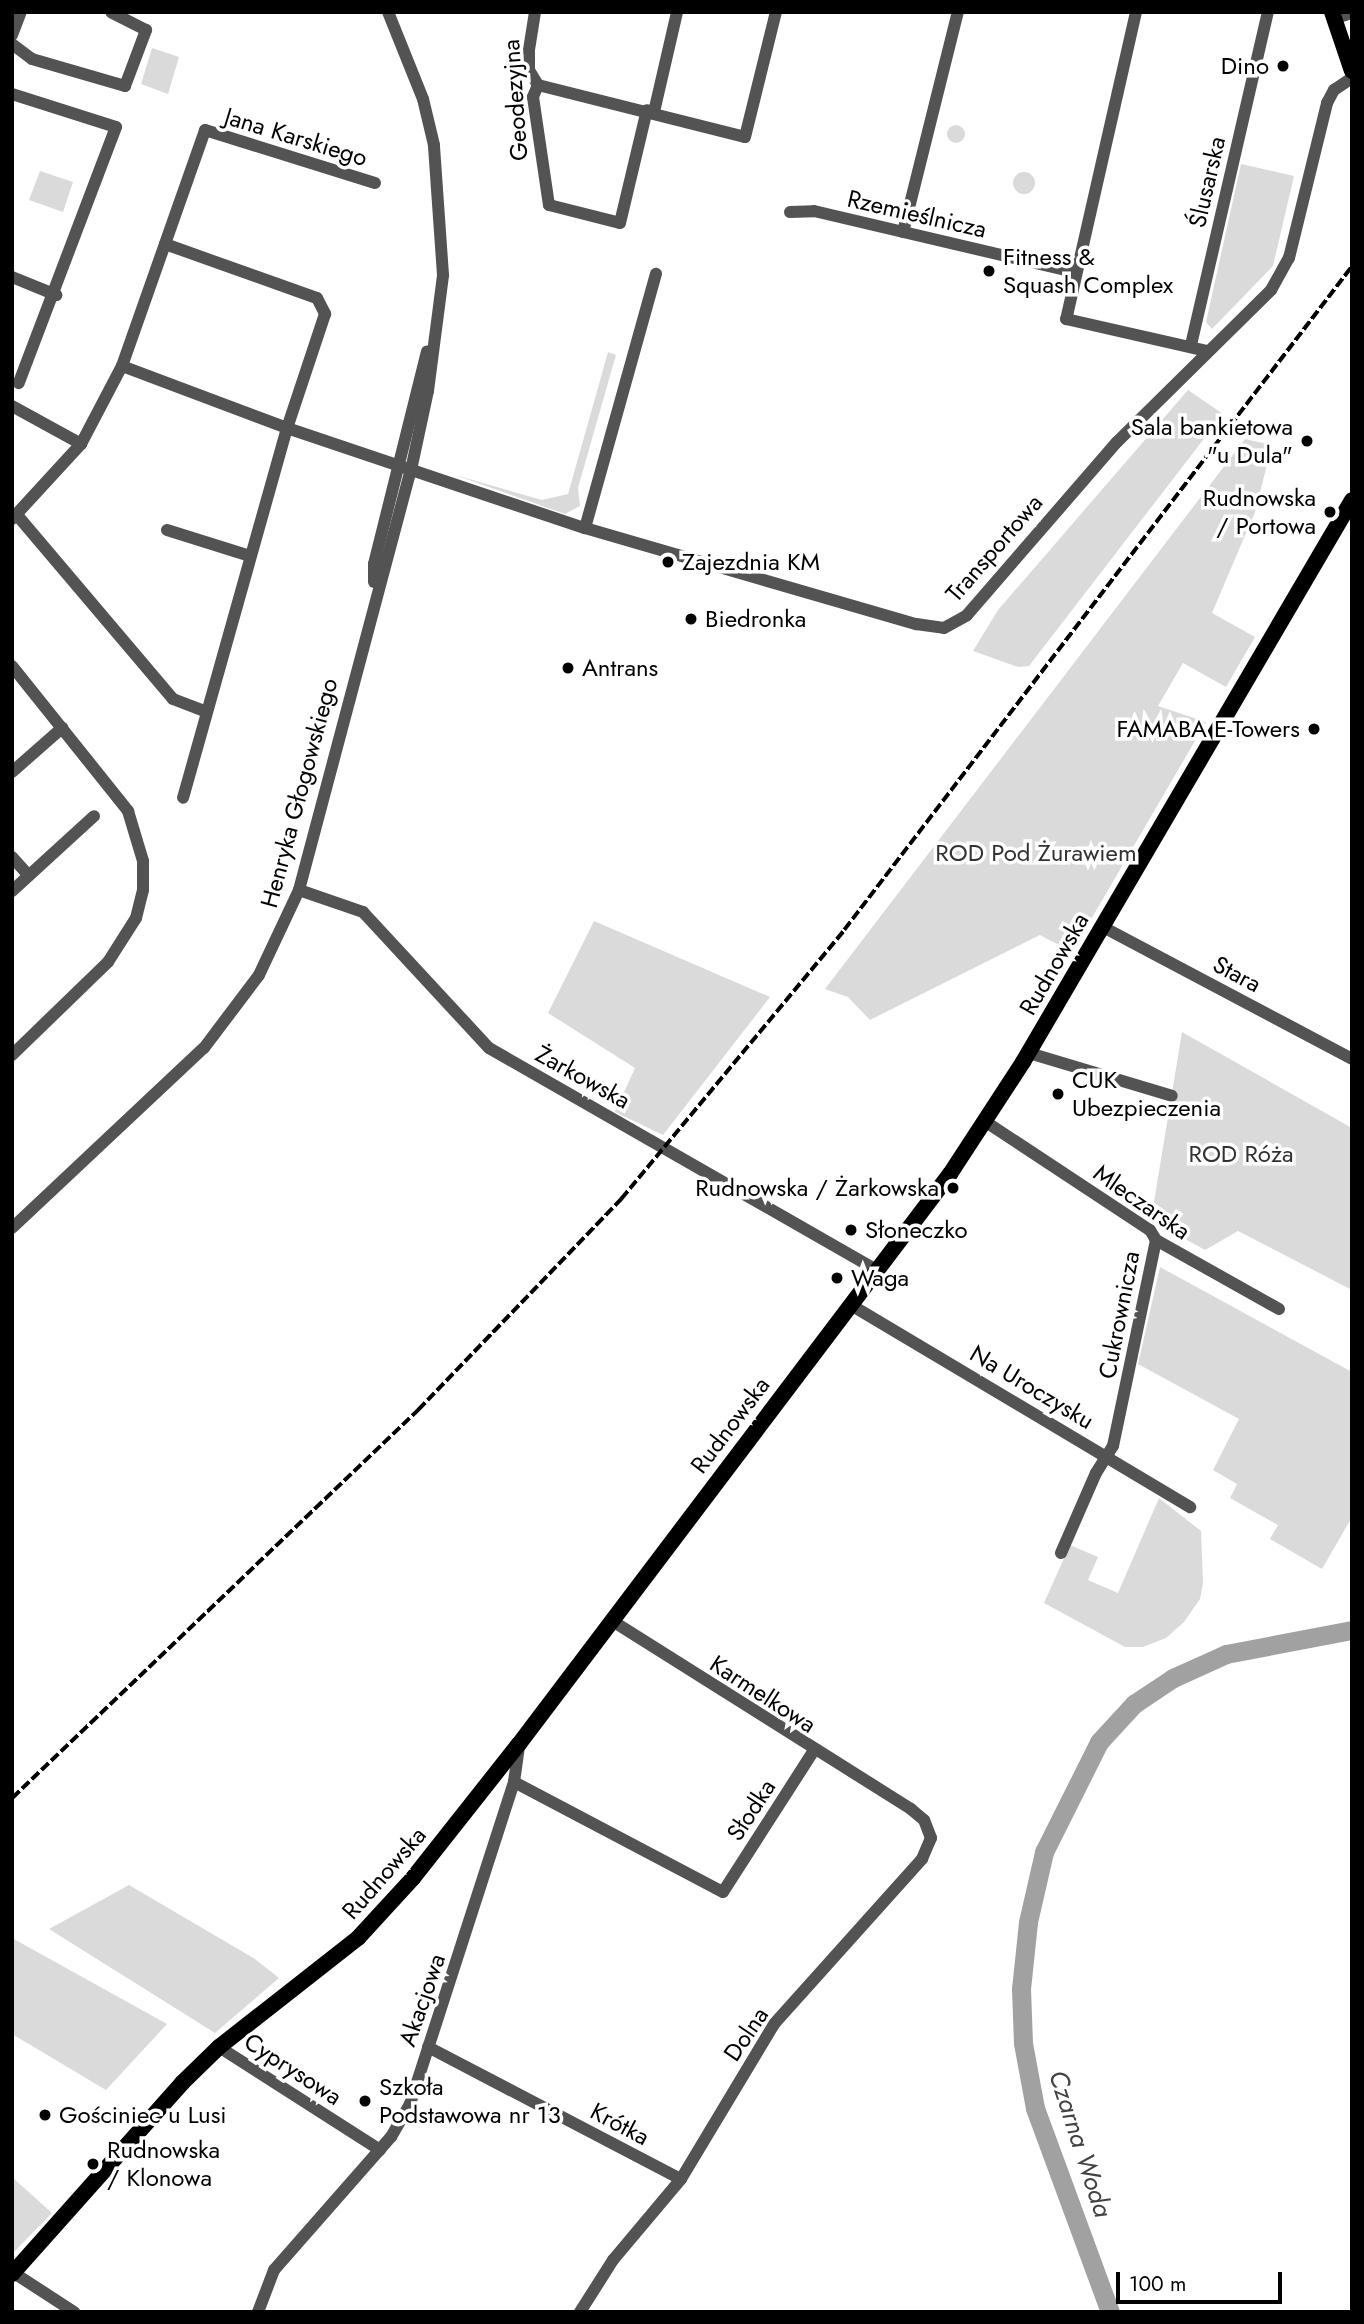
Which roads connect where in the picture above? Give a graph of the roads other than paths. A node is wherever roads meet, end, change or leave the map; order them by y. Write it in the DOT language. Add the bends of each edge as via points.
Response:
graph roads {
  1 [pos="21,12"];
  2 [pos="111,12"];
  3 [pos="388,12"];
  4 [pos="535,12"];
  5 [pos="677,12"];
  6 [pos="776,12"];
  7 [pos="958,12"];
  8 [pos="1136,12"];
  9 [pos="1268,12"];
  10 [pos="1352,13"];
  11 [pos="1332,16"];
  12 [pos="12,35"];
  13 [pos="12,44"];
  14 [pos="1352,71"];
  15 [pos="1352,78"];
  16 [pos="538,85"];
  17 [pos="12,94"];
  18 [pos="650,111"];
  19 [pos="375,183"];
  20 [pos="790,212"];
  21 [pos="903,232"];
  22 [pos="165,244"];
  23 [pos="1075,272"];
  24 [pos="656,274"];
  25 [pos="12,278"];
  26 [pos="56,295"];
  27 [pos="437,321"];
  28 [pos="1191,345"];
  29 [pos="1207,351"];
  30 [pos="122,366"];
  31 [pos="19,383"];
  32 [pos="12,406"];
  33 [pos="287,428"];
  34 [pos="81,444"];
  35 [pos="397,465"];
  36 [pos="411,470"];
  37 [pos="1352,500"];
  38 [pos="15,517"];
  39 [pos="585,528"];
  40 [pos="167,530"];
  41 [pos="250,556"];
  42 [pos="373,599"];
  43 [pos="12,666"];
  44 [pos="207,712"];
  45 [pos="62,728"];
  46 [pos="12,772"];
  47 [pos="183,798"];
  48 [pos="94,816"];
  49 [pos="12,857"];
  50 [pos="29,876"];
  51 [pos="299,890"];
  52 [pos="12,891"];
  53 [pos="1103,927"];
  54 [pos="1029,1053"];
  55 [pos="12,1055"];
  56 [pos="1352,1059"];
  57 [pos="1172,1096"];
  58 [pos="986,1122"];
  59 [pos="12,1228"];
  60 [pos="1156,1240"];
  61 [pos="876,1270"];
  62 [pos="851,1305"];
  63 [pos="1279,1309"];
  64 [pos="1108,1456"];
  65 [pos="1190,1507"];
  66 [pos="1061,1553"];
  67 [pos="612,1621"];
  68 [pos="519,1744"];
  69 [pos="813,1752"];
  70 [pos="514,1782"];
  71 [pos="894,1798"];
  72 [pos="219,2047"];
  73 [pos="428,2047"];
  74 [pos="380,2150"];
  75 [pos="681,2179"];
  76 [pos="13,2274"];
  77 [pos="74,2312"];
  78 [pos="258,2312"];
  79 [pos="580,2312"];
  1 -- 12 [label="street"];
  2 -- 13 [label="street" via="146,30 130,82 119,88 32,60"];
  3 -- 27 [label="street, Henryka Głogowskiego" via="423,99 434,145 442,221"];
  4 -- 16 [label="street, Geodezyjna" via="528,51"];
  5 -- 18 [label="street"];
  6 -- 18 [label="street" via="745,137"];
  7 -- 21 [label="street"];
  8 -- 23 [label="street"];
  9 -- 28 [label="street, Ślusarska"];
  10 -- 11 [label="street"];
  11 -- 14 [label="main road"];
  15 -- 29 [label="street, Transportowa" via="1334,90 1327,103 1281,274"];
  16 -- 18 [label="street"];
  16 -- 18 [label="street, Geodezyjna" via="533,97 549,205 620,223"];
  17 -- 26 [label="street" via="116,127"];
  19 -- 22 [label="street, Jana Karskiego" via="205,130"];
  20 -- 21 [label="street, Rzemieślnicza" via="814,211"];
  21 -- 23 [label="street, Rzemieślnicza"];
  22 -- 30 [label="street"];
  22 -- 33 [label="street" via="321,303 325,321"];
  23 -- 28 [label="street" via="1066,319"];
  24 -- 39 [label="street"];
  25 -- 26 [label="street"];
  26 -- 31 [label="street"];
  27 -- 35 [label="street, Henryka Głogowskiego"];
  27 -- 36 [label="street, Henryka Głogowskiego"];
  28 -- 29 [label="street"];
  29 -- 39 [label="street, Transportowa" via="1054,511 967,615 944,628 916,624"];
  30 -- 33 [label="street, Transportowa"];
  30 -- 34 [label="street"];
  32 -- 34 [label="street"];
  33 -- 35 [label="street, Transportowa"];
  33 -- 41 [label="street"];
  34 -- 38 [label="street"];
  35 -- 36 [label="street, Transportowa"];
  35 -- 42 [label="street, Henryka Głogowskiego" via="374,564"];
  36 -- 39 [label="street, Transportowa"];
  36 -- 42 [label="street, Henryka Głogowskiego"];
  37 -- 53 [label="main road, Rudnowska"];
  38 -- 44 [label="street" via="173,699"];
  40 -- 41 [label="street"];
  41 -- 44 [label="street"];
  42 -- 51 [label="street, Henryka Głogowskiego"];
  43 -- 45 [label="street"];
  44 -- 47 [label="street"];
  45 -- 46 [label="street"];
  45 -- 55 [label="street" via="128,811 143,861 143,890 136,918 108,962"];
  48 -- 50 [label="street"];
  49 -- 50 [label="street"];
  50 -- 52 [label="street"];
  51 -- 59 [label="street, Henryka Głogowskiego" via="259,975 212,1039"];
  51 -- 61 [label="street, Żarkowska" via="363,912 489,1048"];
  53 -- 54 [label="main road, Rudnowska"];
  53 -- 56 [label="street, Stara"];
  54 -- 57 [label="street"];
  54 -- 58 [label="main road, Rudnowska"];
  58 -- 60 [label="street, Mleczarska" via="1150,1230"];
  58 -- 61 [label="main road, Rudnowska"];
  60 -- 63 [label="street, Mleczarska"];
  60 -- 64 [label="street, Cukrownicza"];
  61 -- 62 [label="main road, Rudnowska"];
  62 -- 64 [label="street, Na Uroczysku"];
  62 -- 67 [label="main road, Rudnowska"];
  64 -- 65 [label="street, Na Uroczysku"];
  64 -- 66 [label="street, Cukrownicza"];
  67 -- 68 [label="main road, Rudnowska"];
  67 -- 69 [label="street, Karmelkowa"];
  68 -- 70 [label="street, Akacjowa"];
  68 -- 72 [label="main road, Rudnowska" via="358,1938"];
  69 -- 70 [label="street, Słodka" via="723,1892"];
  69 -- 71 [label="street, Karmelkowa"];
  70 -- 73 [label="street, Akacjowa"];
  71 -- 75 [label="street, Dolna" via="924,1820 931,1838 929,1847 774,2024"];
  72 -- 74 [label="street, Cyprysowa"];
  72 -- 76 [label="main road, Rudnowska"];
  73 -- 74 [label="street, Akacjowa" via="410,2104"];
  73 -- 75 [label="street, Krótka"];
  74 -- 78 [label="street, Akacjowa" via="274,2270"];
  75 -- 79 [label="street, Dolna" via="613,2260"];
  76 -- 77 [label="street"];
}
